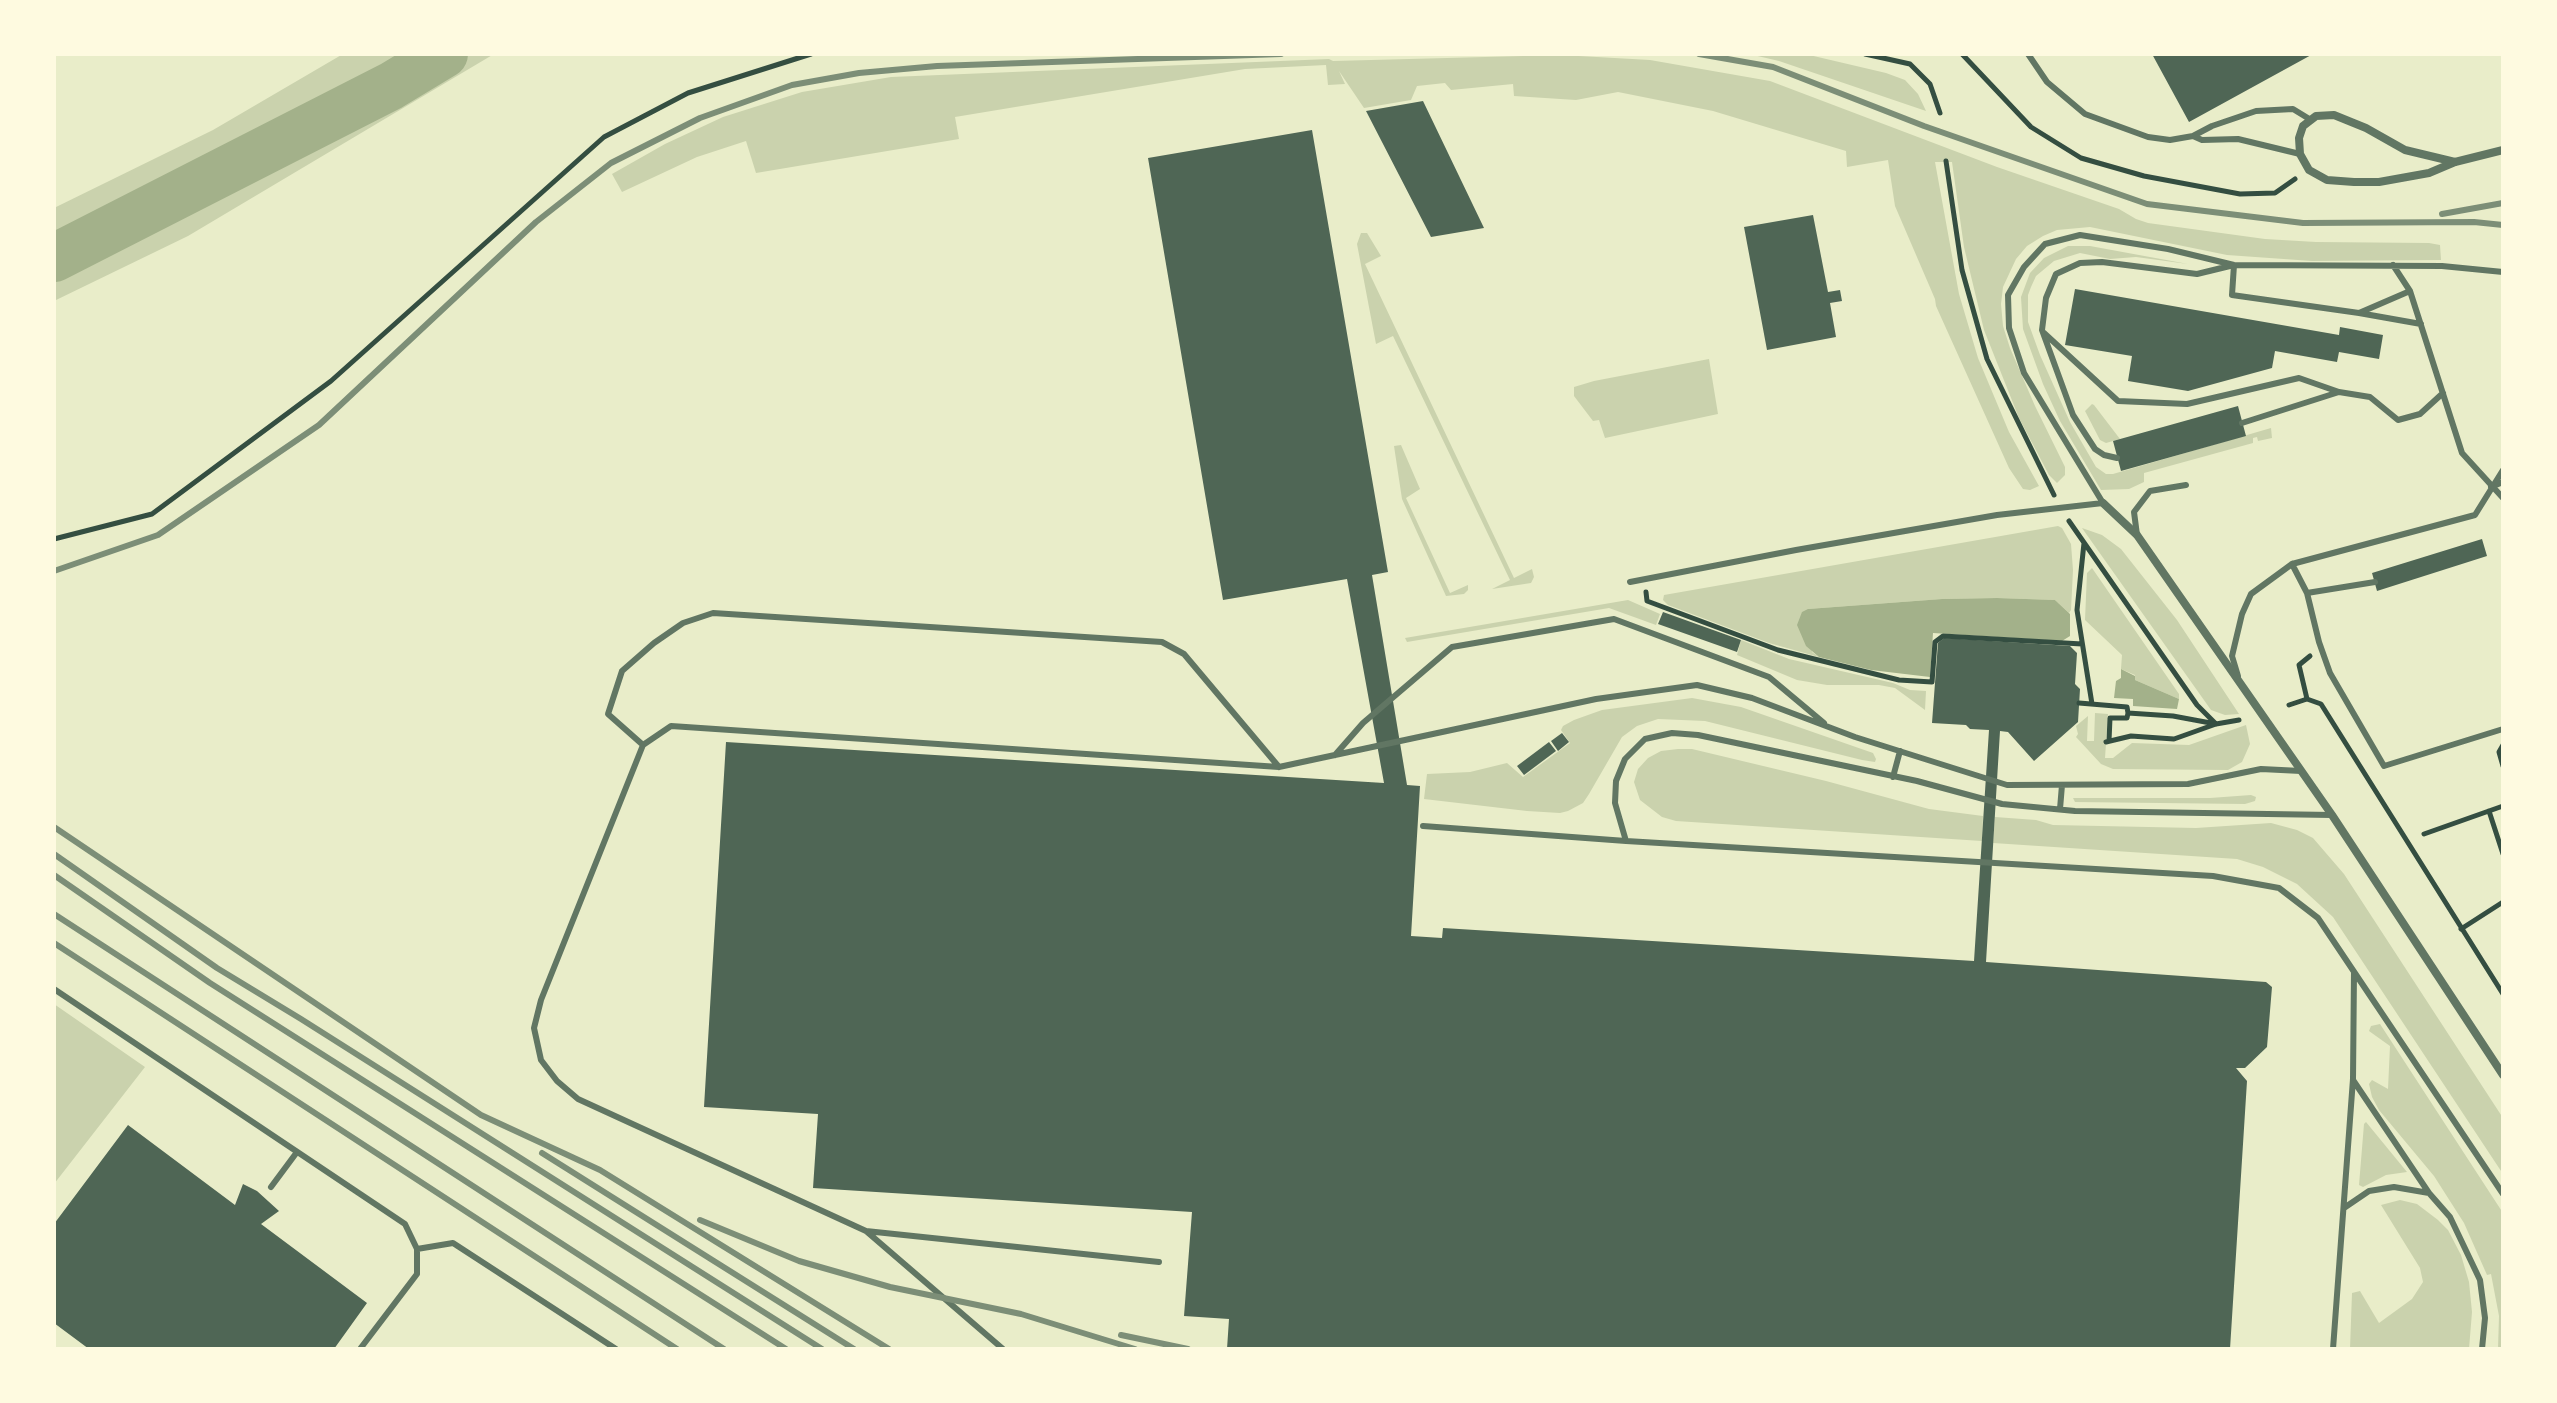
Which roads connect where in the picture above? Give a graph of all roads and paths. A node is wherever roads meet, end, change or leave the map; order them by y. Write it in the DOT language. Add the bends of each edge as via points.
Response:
graph roads {
  1 [pos="811,54"];
  2 [pos="1865,54"];
  3 [pos="1962,54"];
  4 [pos="2028,54"];
  5 [pos="1940,113"];
  6 [pos="2311,120"];
  7 [pos="2193,136"];
  8 [pos="2503,150"];
  9 [pos="2300,154"];
  10 [pos="1946,161"];
  11 [pos="2455,162"];
  12 [pos="2309,170"];
  13 [pos="2234,265"];
  14 [pos="2393,265"];
  15 [pos="2503,272"];
  16 [pos="2410,291"];
  17 [pos="2359,313"];
  18 [pos="2421,324"];
  19 [pos="2042,330"];
  20 [pos="2339,392"];
  21 [pos="2443,393"];
  22 [pos="2242,423"];
  23 [pos="2117,458"];
  24 [pos="2503,470"];
  25 [pos="2503,482"];
  26 [pos="2186,485"];
  27 [pos="2491,487"];
  28 [pos="2503,498"];
  29 [pos="2103,503"];
  30 [pos="2060,507"];
  31 [pos="2137,535"];
  32 [pos="54,539"];
  33 [pos="2084,543"];
  34 [pos="2292,564"];
  35 [pos="1644,579"];
  36 [pos="1630,582"];
  37 [pos="2375,582"];
  38 [pos="2307,593"];
  39 [pos="2082,644"];
  40 [pos="2299,665"];
  41 [pos="2242,689"];
  42 [pos="2307,699"];
  43 [pos="2079,703"];
  44 [pos="2092,704"];
  45 [pos="2289,705"];
  46 [pos="2128,713"];
  47 [pos="2239,720"];
  48 [pos="2216,724"];
  49 [pos="1830,728"];
  50 [pos="2503,729"];
  51 [pos="643,745"];
  52 [pos="2503,745"];
  53 [pos="1900,751"];
  54 [pos="1335,755"];
  55 [pos="2503,766"];
  56 [pos="1279,767"];
  57 [pos="2301,771"];
  58 [pos="1893,777"];
  59 [pos="2062,785"];
  60 [pos="2503,806"];
  61 [pos="2060,809"];
  62 [pos="2489,811"];
  63 [pos="2332,815"];
  64 [pos="1423,826"];
  65 [pos="2424,834"];
  66 [pos="1626,841"];
  67 [pos="2503,854"];
  68 [pos="2503,902"];
  69 [pos="2461,929"];
  70 [pos="2354,972"];
  71 [pos="54,989"];
  72 [pos="2503,994"];
  73 [pos="2503,1075"];
  74 [pos="2353,1079"];
  75 [pos="297,1152"];
  76 [pos="271,1187"];
  77 [pos="2429,1193"];
  78 [pos="2503,1194"];
  79 [pos="2344,1208"];
  80 [pos="866,1231"];
  81 [pos="417,1249"];
  82 [pos="1159,1262"];
  83 [pos="360,1349"];
  84 [pos="616,1349"];
  85 [pos="1003,1349"];
  86 [pos="2333,1349"];
  87 [pos="2482,1349"];
  1 -- 32 [label="path" via="688,93 604,137 331,381 152,514"];
  2 -- 5 [label="path" via="1910,64 1930,84"];
  3 -- 12 [label="path" via="2031,127 2081,158 2240,194 2275,193"];
  4 -- 7 [label="lane" via="2047,82 2085,114 2148,137"];
  6 -- 7 [label="lane" via="2293,109 2256,111"];
  6 -- 9 [label="street" via="2299,138"];
  6 -- 11 [label="street" via="2334,115 2405,150"];
  7 -- 9 [label="lane" via="2238,139"];
  8 -- 11 [label="street"];
  9 -- 12 [label="street"];
  10 -- 30 [label="path" via="1962,270 1987,359"];
  11 -- 12 [label="street" via="2429,173 2379,182 2327,180"];
  13 -- 14 [label="lane"];
  13 -- 17 [label="lane" via="2232,295"];
  13 -- 19 [label="lane" via="2197,274 2080,263 2056,274"];
  13 -- 29 [label="lane" via="2080,235 2045,244 2008,295 2009,328 2024,373"];
  14 -- 15 [label="lane"];
  14 -- 16 [label="lane"];
  16 -- 17 [label="lane"];
  16 -- 18 [label="lane"];
  17 -- 18 [label="lane"];
  18 -- 21 [label="lane"];
  19 -- 20 [label="lane" via="2118,401 2187,404 2299,378"];
  19 -- 23 [label="lane" via="2073,415 2095,449"];
  20 -- 21 [label="lane" via="2370,397 2398,420 2420,414"];
  20 -- 22 [label="lane"];
  21 -- 27 [label="lane" via="2462,453"];
  24 -- 27 [label="lane"];
  25 -- 27 [label="lane"];
  26 -- 31 [label="lane" via="2150,491 2134,512"];
  27 -- 28 [label="lane"];
  27 -- 34 [label="lane" via="2475,515"];
  29 -- 30 [label="lane"];
  29 -- 31 [label="street"];
  30 -- 33 [label="path"];
  30 -- 35 [label="lane"];
  31 -- 41 [label="street"];
  33 -- 39 [label="path" via="2077,610"];
  33 -- 48 [label="path" via="2197,705"];
  34 -- 38 [label="lane"];
  34 -- 41 [label="lane" via="2251,594 2242,614 2232,656"];
  35 -- 36 [label="lane"];
  35 -- 39 [label="path" via="1647,601 1778,650 1899,680 1932,682 1935,642 1943,636"];
  37 -- 38 [label="lane"];
  38 -- 50 [label="lane" via="2330,673 2384,766"];
  39 -- 44 [label="path"];
  40 -- 42 [label="path"];
  41 -- 57 [label="street"];
  42 -- 45 [label="path"];
  42 -- 69 [label="path" via="2321,704"];
  43 -- 44 [label="path"];
  44 -- 46 [label="path" via="2127,707"];
  46 -- 48 [label="path"];
  46 -- 48 [label="path" via="2127,718 2110,718 2107,742 2131,736 2174,739"];
  47 -- 48 [label="path"];
  49 -- 53 [label="lane"];
  49 -- 54 [label="lane" via="1752,698 1697,685 1596,699"];
  49 -- 54 [label="lane" via="1769,677 1614,619 1452,647 1363,723"];
  51 -- 56 [label="lane" via="671,726"];
  51 -- 56 [label="lane" via="608,714 622,671 683,623 713,613 1162,642 1184,654"];
  51 -- 80 [label="lane" via="541,1000 534,1028 541,1060 578,1099"];
  52 -- 55 [label="path"];
  53 -- 58 [label="lane"];
  53 -- 59 [label="lane" via="2007,785"];
  54 -- 56 [label="lane"];
  57 -- 59 [label="lane" via="2261,769 2188,784"];
  57 -- 63 [label="street"];
  58 -- 61 [label="lane" via="2002,804"];
  58 -- 66 [label="lane" via="1698,735 1645,739 1625,759 1616,781 1615,803"];
  59 -- 61 [label="lane"];
  60 -- 62 [label="path"];
  61 -- 63 [label="lane"];
  62 -- 65 [label="path"];
  62 -- 67 [label="path"];
  63 -- 73 [label="street"];
  64 -- 66 [label="lane"];
  66 -- 70 [label="lane" via="2213,876 2279,888 2318,918"];
  68 -- 69 [label="path"];
  69 -- 72 [label="path"];
  70 -- 74 [label="lane"];
  70 -- 78 [label="lane"];
  71 -- 75 [label="lane"];
  74 -- 77 [label="lane"];
  74 -- 79 [label="lane"];
  75 -- 76 [label="lane"];
  75 -- 81 [label="lane" via="405,1224"];
  77 -- 79 [label="lane" via="2394,1187 2369,1191"];
  77 -- 87 [label="lane" via="2450,1217 2480,1280"];
  79 -- 86 [label="lane"];
  80 -- 82 [label="lane"];
  80 -- 85 [label="lane"];
  81 -- 83 [label="lane" via="417,1274"];
  81 -- 84 [label="lane" via="453,1243"];
}
